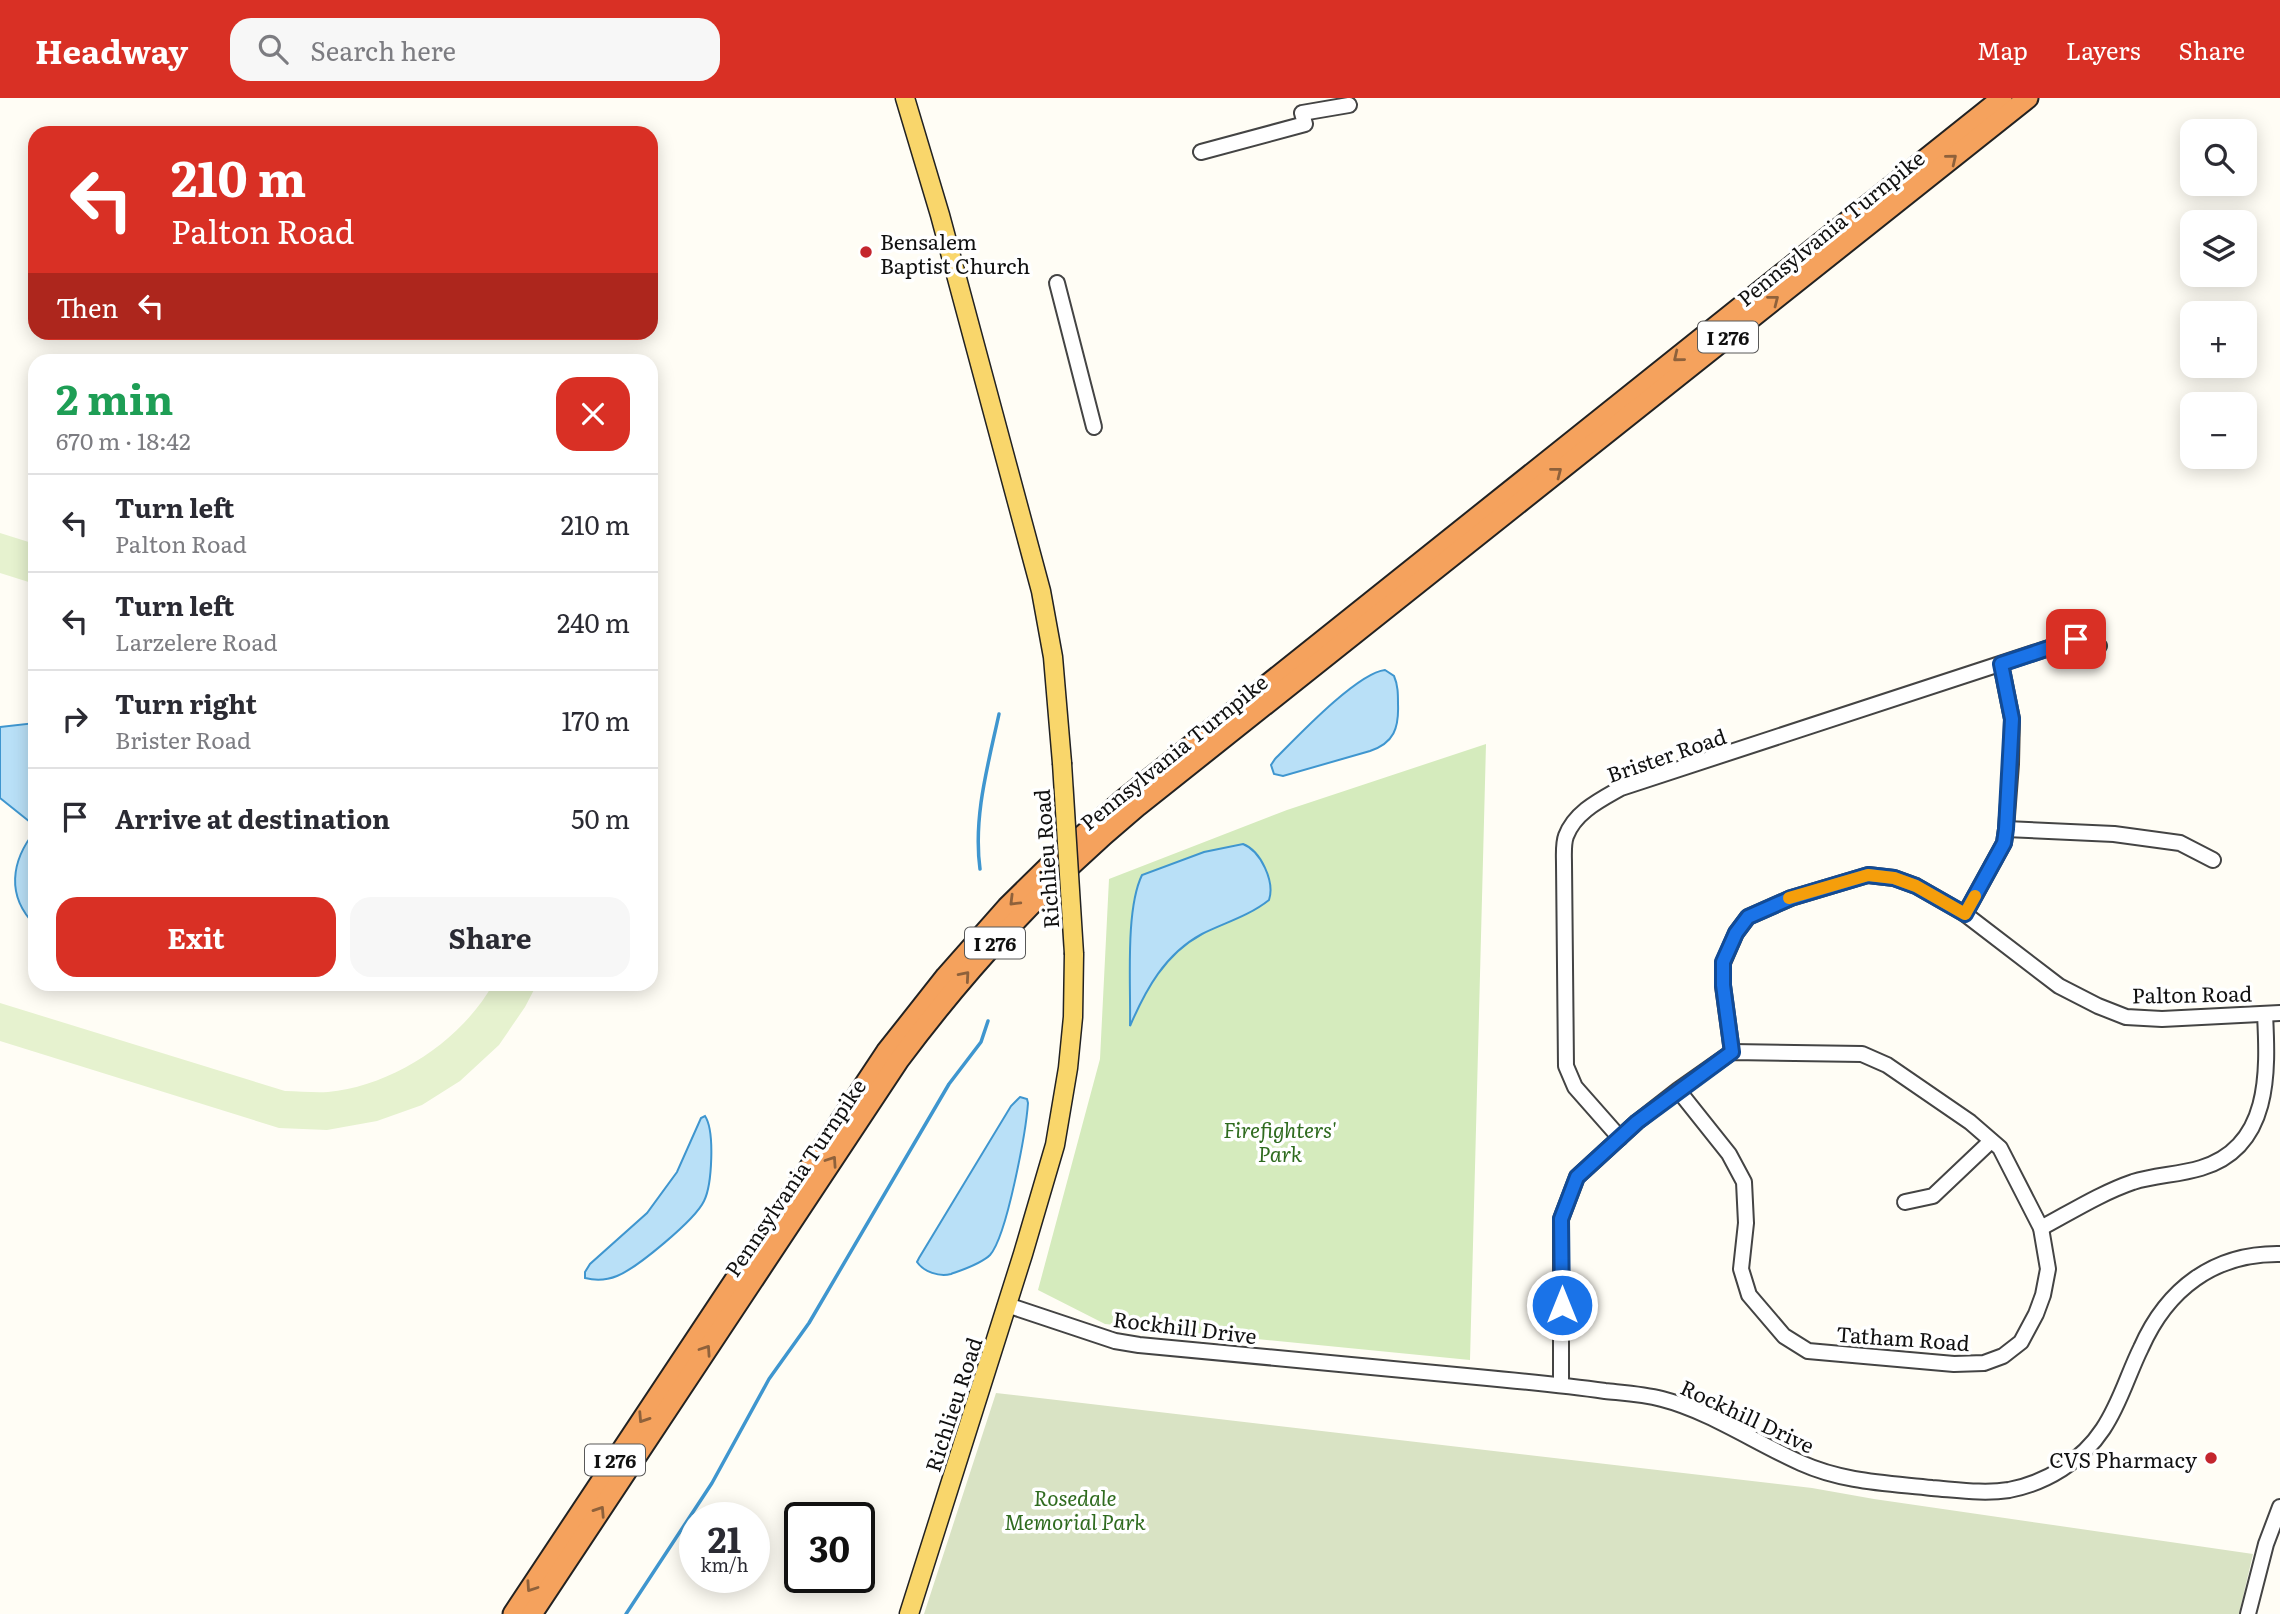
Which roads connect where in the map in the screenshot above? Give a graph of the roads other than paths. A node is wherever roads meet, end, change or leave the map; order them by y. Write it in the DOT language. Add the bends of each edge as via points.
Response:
graph roads {
  1 [pos="905,98"];
  2 [pos="1980,98"];
  3 [pos="2002,98"];
  4 [pos="2028,98"];
  5 [pos="1349,105"];
  6 [pos="1201,152"];
  7 [pos="1827,238"];
  8 [pos="1057,283"];
  9 [pos="1094,427"];
  10 [pos="2099,646"];
  11 [pos="2001,664"];
  12 [pos="2006,829"];
  13 [pos="2213,860"];
  14 [pos="1965,914"];
  15 [pos="2273,1013"];
  16 [pos="1732,1052"];
  17 [pos="1678,1090"];
  18 [pos="1620,1138"];
  19 [pos="1991,1141"];
  20 [pos="1905,1202"];
  21 [pos="2041,1228"];
  22 [pos="2280,1254"];
  23 [pos="1007,1305"];
  24 [pos="1561,1385"];
  25 [pos="2280,1507"];
  26 [pos="513,1614"];
  27 [pos="532,1614"];
  28 [pos="909,1614"];
  29 [pos="2248,1614"];
  1 -- 23 [label="main road, Richlieu Road, bridge" via="1041,592 1053,657 1062,763 1074,954 1073,1017 1063,1105"];
  2 -- 7 [label="highway"];
  3 -- 7 [label="highway, Pennsylvania Turnpike / I 276"];
  27 -- 4 [label="highway, Pennsylvania Turnpike / I 276, one-way" via="899,1060 1020,915 1138,806"];
  5 -- 6 [label="street" via="1302,113 1305,124"];
  7 -- 26 [label="highway, Pennsylvania Turnpike / I 276, one-way" via="1124,799 1007,907 946,976 861,1087"];
  8 -- 9 [label="street"];
  10 -- 11 [label="street, Brister Road" via="2076,639"];
  11 -- 12 [label="street" via="2012,719"];
  11 -- 18 [label="street, Brister Road" via="1620,788 1577,818 1566,837 1564,864 1566,1066 1575,1087"];
  12 -- 13 [label="street" via="2114,834 2180,843"];
  12 -- 14 [label="street" via="2004,843"];
  14 -- 15 [label="street, Palton Road" via="2059,986 2126,1017"];
  14 -- 16 [label="street, Palton Road" via="1916,886 1868,875 1791,898 1748,917 1723,962"];
  15 -- 21 [label="street" via="2264,1092 2244,1139 2204,1167 2130,1183"];
  16 -- 17 [label="street"];
  16 -- 19 [label="street, Tatham Road" via="1862,1054 1910,1079"];
  17 -- 18 [label="street"];
  17 -- 21 [label="street, Tatham Road" via="1729,1154 1744,1182 1741,1269 1749,1296 1784,1336 1808,1351 1954,1364 1984,1363 2003,1356 2021,1342 2043,1295 2048,1269"];
  18 -- 24 [label="street" via="1577,1177 1561,1219"];
  19 -- 20 [label="street" via="1933,1196"];
  19 -- 21 [label="street, Tatham Road" via="2007,1160"];
  22 -- 24 [label="street, Rockhill Drive" via="2221,1265 2175,1295 2151,1326 2112,1414 2092,1444 2054,1474 2024,1487 1975,1492 1845,1479 1661,1398"];
  23 -- 24 [label="street, Rockhill Drive" via="1139,1345"];
  23 -- 28 [label="main road, Richlieu Road"];
  25 -- 29 [label="street"];
}
